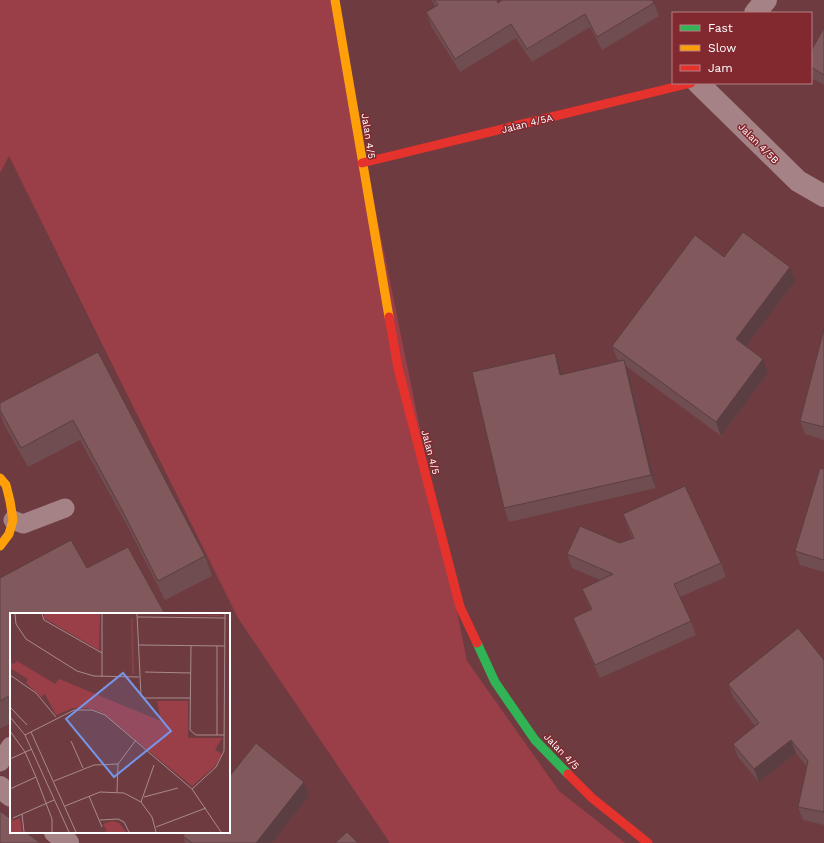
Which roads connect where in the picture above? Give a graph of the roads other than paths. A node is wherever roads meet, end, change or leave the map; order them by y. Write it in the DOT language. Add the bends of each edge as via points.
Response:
graph roads {
  1 [pos="335,0"];
  2 [pos="766,0"];
  3 [pos="756,12"];
  4 [pos="687,84"];
  5 [pos="699,84"];
  6 [pos="362,163"];
  7 [pos="824,196"];
  8 [pos="0,478"];
  9 [pos="65,508"];
  10 [pos="13,520"];
  11 [pos="0,546"];
  12 [pos="10,747"];
  13 [pos="0,762"];
  14 [pos="0,787"];
  15 [pos="10,795"];
  16 [pos="56,833"];
  17 [pos="68,843"];
  18 [pos="648,843"];
  1 -- 6 [label="street, Jalan 4/5"];
  2 -- 3 [label="street"];
  4 -- 6 [label="street, Jalan 4/5A"];
  5 -- 7 [label="street, Jalan 4/5B" via="798,181"];
  6 -- 18 [label="street, Jalan 4/5" via="398,368 460,607 495,682 536,740 592,798"];
  8 -- 10 [label="street" via="6,485"];
  9 -- 10 [label="lane" via="23,524"];
  10 -- 11 [label="street" via="9,534"];
  12 -- 13 [label="lane"];
  14 -- 15 [label="street"];
  16 -- 17 [label="street"];
}
